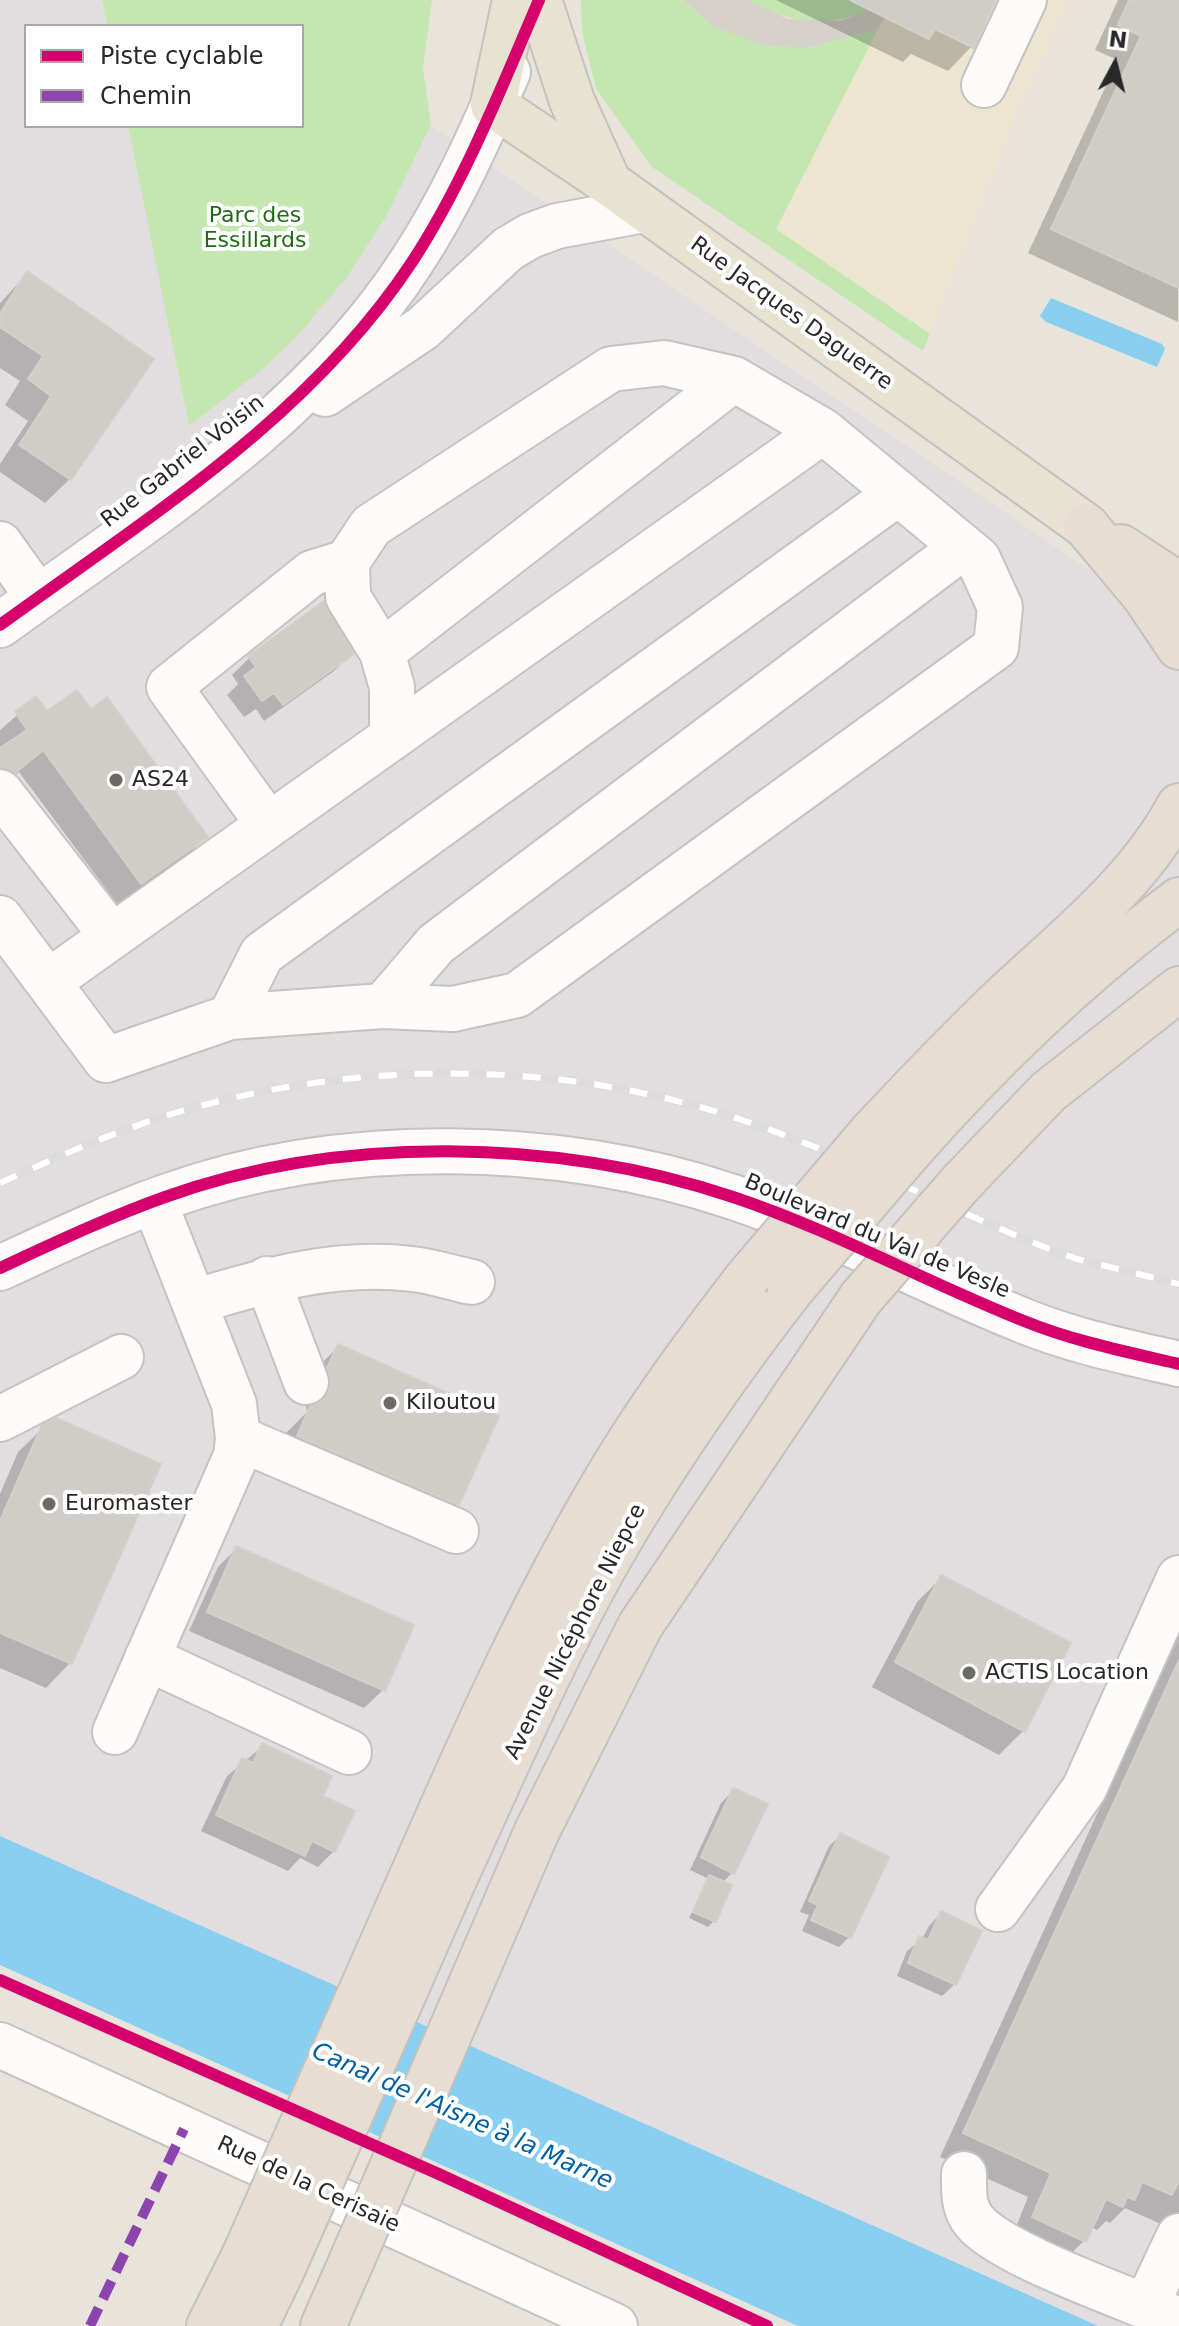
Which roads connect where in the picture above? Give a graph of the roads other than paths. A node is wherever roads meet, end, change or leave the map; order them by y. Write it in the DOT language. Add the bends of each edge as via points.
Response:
graph roads {
  1 [pos="515,0"];
  2 [pos="539,0"];
  3 [pos="1024,0"];
  4 [pos="984,85"];
  5 [pos="493,105"];
  6 [pos="609,183"];
  7 [pos="644,210"];
  8 [pos="734,379"];
  9 [pos="823,431"];
  10 [pos="213,470"];
  11 [pos="898,493"];
  12 [pos="1086,526"];
  13 [pos="0,544"];
  14 [pos="963,547"];
  15 [pos="347,562"];
  16 [pos="1179,585"];
  17 [pos="38,597"];
  18 [pos="0,625"];
  19 [pos="1179,647"];
  20 [pos="382,652"];
  21 [pos="392,738"];
  22 [pos="0,792"];
  23 [pos="1179,806"];
  24 [pos="269,825"];
  25 [pos="1179,900"];
  26 [pos="0,918"];
  27 [pos="112,936"];
  28 [pos="48,982"];
  29 [pos="1179,989"];
  30 [pos="383,1006"];
  31 [pos="230,1017"];
  32 [pos="154,1201"];
  33 [pos="0,1268"];
  34 [pos="267,1279"];
  35 [pos="472,1282"];
  36 [pos="194,1302"];
  37 [pos="121,1357"];
  38 [pos="1179,1364"];
  39 [pos="306,1382"];
  40 [pos="0,1419"];
  41 [pos="238,1438"];
  42 [pos="456,1531"];
  43 [pos="1179,1578"];
  44 [pos="147,1658"];
  45 [pos="115,1732"];
  46 [pos="349,1752"];
  47 [pos="435,1874"];
  48 [pos="998,1909"];
  49 [pos="0,2045"];
  50 [pos="964,2174"];
  51 [pos="1179,2236"];
  52 [pos="264,2261"];
  53 [pos="1162,2313"];
  54 [pos="209,2326"];
  55 [pos="255,2326"];
  56 [pos="323,2326"];
  57 [pos="615,2326"];
  1 -- 5 [label="main road, Rue Gabriel Voisin"];
  2 -- 5 [label="street"];
  2 -- 6 [label="main road" via="572,101"];
  3 -- 4 [label="street"];
  5 -- 6 [label="main road, Rue Jacques Daguerre"];
  5 -- 10 [label="street, Rue Gabriel Voisin" via="412,262 319,376"];
  6 -- 7 [label="main road, Rue Jacques Daguerre"];
  7 -- 10 [label="street" via="557,226 519,243 423,328"];
  7 -- 12 [label="main road, Rue Jacques Daguerre"];
  8 -- 9 [label="street"];
  8 -- 15 [label="street" via="664,363 611,369 371,526"];
  8 -- 20 [label="street"];
  9 -- 11 [label="street"];
  9 -- 21 [label="street"];
  10 -- 17 [label="street, Rue Gabriel Voisin"];
  11 -- 14 [label="street"];
  11 -- 31 [label="street" via="262,954"];
  12 -- 16 [label="highway"];
  12 -- 19 [label="highway"];
  13 -- 17 [label="street"];
  14 -- 30 [label="street" via="436,944"];
  14 -- 30 [label="street" via="978,559 1000,607 996,647 517,995 453,1009"];
  15 -- 20 [label="street" via="348,597"];
  15 -- 24 [label="street" via="312,573 169,687"];
  17 -- 18 [label="street, Rue Gabriel Voisin"];
  20 -- 21 [label="street" via="392,687"];
  21 -- 24 [label="street"];
  22 -- 27 [label="street"];
  23 -- 47 [label="highway, bridge" via="1111,898 958,1041 871,1133 748,1277 671,1379 562,1558 477,1730"];
  24 -- 27 [label="street"];
  25 -- 47 [label="highway, Avenue Nicéphore Niepce, bridge" via="993,1062 909,1152 727,1372 626,1529"];
  26 -- 28 [label="street"];
  27 -- 28 [label="street"];
  28 -- 31 [label="street" via="106,1060"];
  29 -- 56 [label="highway, bridge" via="1048,1092 861,1298 640,1626 537,1831"];
  30 -- 31 [label="street"];
  32 -- 33 [label="street, Boulevard du Val de Vesle"];
  32 -- 36 [label="street"];
  32 -- 38 [label="street, Boulevard du Val de Vesle" via="266,1170 370,1153 553,1158 731,1196 1027,1322"];
  34 -- 35 [label="street" via="358,1266 414,1269"];
  34 -- 36 [label="street"];
  34 -- 39 [label="street"];
  36 -- 41 [label="street" via="234,1404"];
  37 -- 40 [label="street"];
  41 -- 42 [label="street"];
  41 -- 44 [label="street" via="236,1456"];
  43 -- 48 [label="street" via="1084,1789"];
  44 -- 45 [label="street"];
  44 -- 46 [label="street"];
  47 -- 52 [label="highway, bridge"];
  49 -- 57 [label="street, Rue de la Cerisaie"];
  50 -- 53 [label="street" via="964,2202 974,2222 1018,2252"];
  51 -- 53 [label="street"];
  52 -- 54 [label="highway"];
  52 -- 55 [label="highway"];
}
